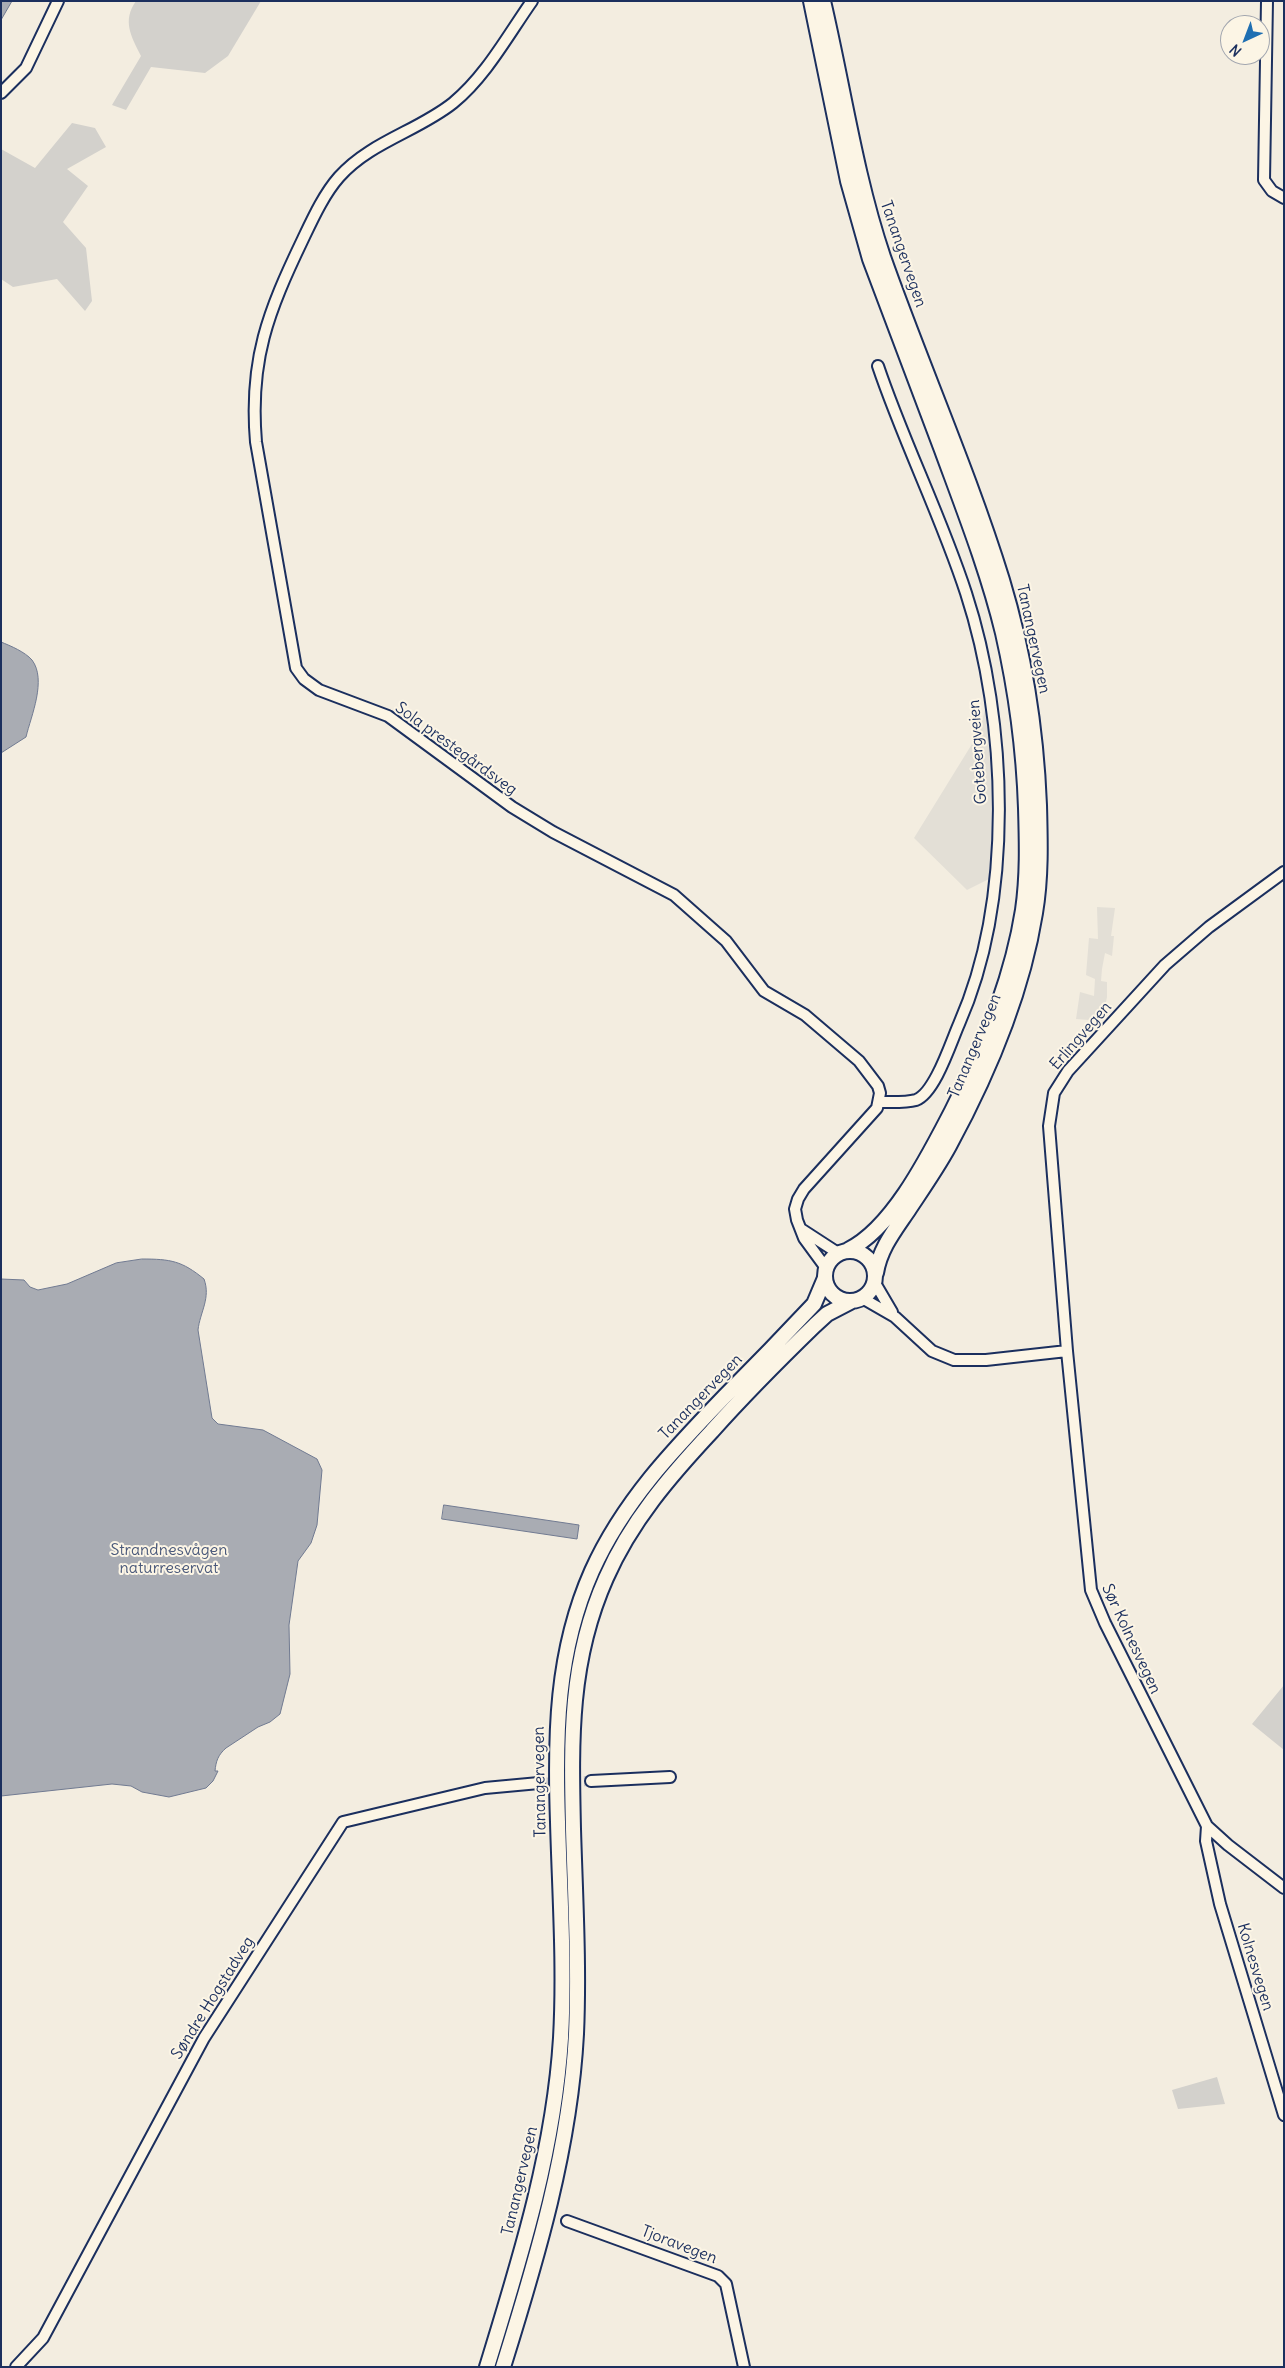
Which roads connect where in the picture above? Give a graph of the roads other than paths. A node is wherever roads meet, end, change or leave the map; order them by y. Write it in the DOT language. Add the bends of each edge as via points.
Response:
graph roads {
  1 [pos="58,1"];
  2 [pos="532,1"];
  3 [pos="811,1"];
  4 [pos="824,1"];
  5 [pos="1267,1"];
  6 [pos="1,93"];
  7 [pos="1284,198"];
  8 [pos="878,366"];
  9 [pos="1284,872"];
  10 [pos="879,1102"];
  11 [pos="800,1228"];
  12 [pos="843,1252"];
  13 [pos="825,1273"];
  14 [pos="875,1278"];
  15 [pos="857,1300"];
  16 [pos="895,1317"];
  17 [pos="1067,1351"];
  18 [pos="670,1777"];
  19 [pos="591,1781"];
  20 [pos="539,1783"];
  21 [pos="1206,1826"];
  22 [pos="1284,1888"];
  23 [pos="1284,2115"];
  24 [pos="568,2221"];
  25 [pos="16,2367"];
  26 [pos="488,2367"];
  27 [pos="503,2367"];
  28 [pos="744,2367"];
  1 -- 6 [label="street" via="26,68"];
  2 -- 10 [label="street, Sola prestegårdsveg" via="482,73 454,102 424,124 372,150 339,177 315,216 278,290 254,376 253,409 296,668 319,690 388,716 512,807 553,832 674,895 726,940 764,991 805,1015 858,1061 878,1086"];
  3 -- 12 [label="highway, Tanangervegen" via="848,182 868,251 973,534 1003,633 1019,729 1026,821 1027,865 1018,937 985,1040 948,1118 914,1178 878,1230"];
  4 -- 14 [label="highway, Tanangervegen" via="860,178 883,255 1002,580 1024,674 1038,780 1038,891 1021,977 972,1102 944,1155 882,1249"];
  5 -- 7 [label="street" via="1264,180 1272,191"];
  8 -- 10 [label="street, Gotebergveien" via="934,503 980,640 994,721 998,788 994,906 979,968 963,1014 935,1079 924,1094 916,1100"];
  9 -- 17 [label="street, Erlingvegen" via="1180,950 1068,1071 1054,1093 1049,1126"];
  10 -- 11 [label="street" via="872,1114 804,1189 795,1209"];
  11 -- 12 [label="street"];
  11 -- 13 [label="street"];
  12 -- 13 [label="highway" via="831,1260"];
  12 -- 14 [label="highway" via="858,1252 866,1256 873,1264"];
  13 -- 15 [label="highway" via="828,1288 834,1295 843,1300"];
  13 -- 26 [label="highway, Tanangervegen" via="814,1304 679,1443 643,1486 601,1552 576,1614 562,1669 556,1729 562,1989 558,2076 535,2202"];
  14 -- 15 [label="highway" via="870,1292"];
  14 -- 16 [label="street"];
  15 -- 16 [label="street"];
  15 -- 27 [label="highway, Tanangervegen" via="827,1314 815,1325 666,1480 620,1548 594,1607 578,1669 572,1728 577,1987 571,2093 548,2212"];
  16 -- 17 [label="street" via="932,1351 954,1360 986,1360"];
  17 -- 21 [label="street, Sør Kolnesvegen" via="1091,1590"];
  18 -- 19 [label="street"];
  20 -- 25 [label="street, Søndre Hogstadveg" via="485,1788 343,1822 204,2038 42,2338"];
  21 -- 22 [label="street, Sør Kolnesvegen"];
  21 -- 23 [label="street, Kolnesvegen" via="1206,1841 1220,1904"];
  24 -- 28 [label="street, Tjoravegen" via="718,2276 726,2284"];
}
